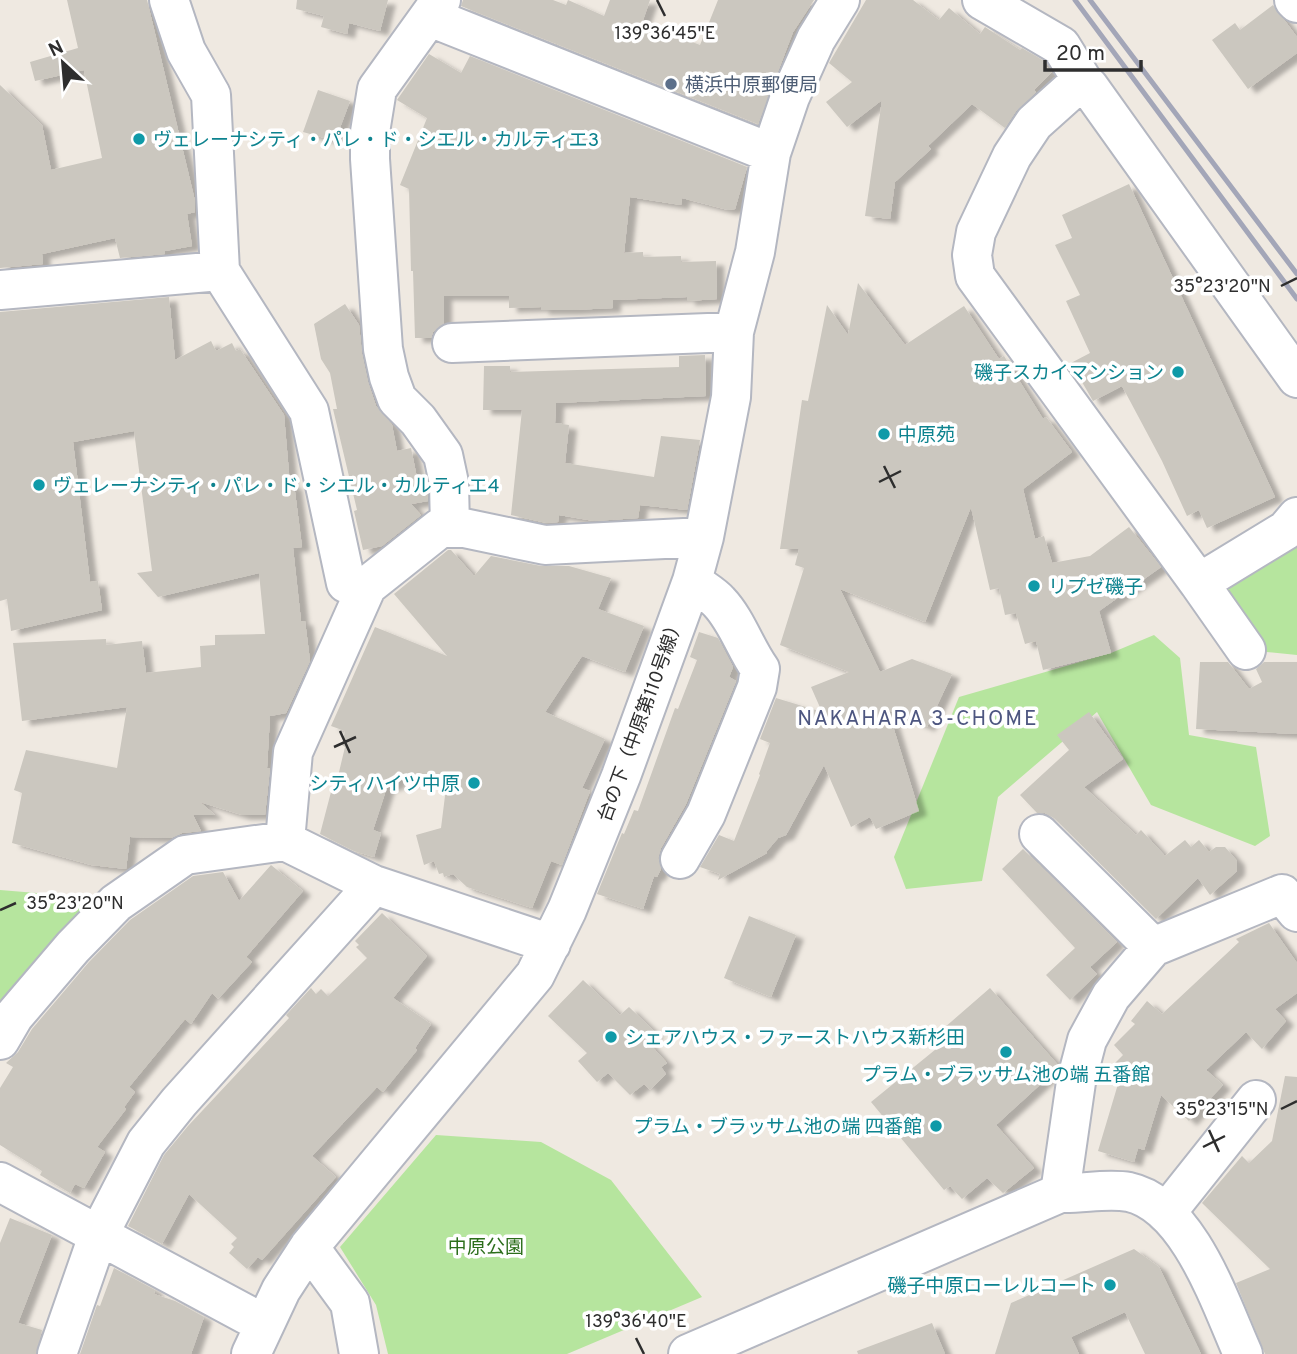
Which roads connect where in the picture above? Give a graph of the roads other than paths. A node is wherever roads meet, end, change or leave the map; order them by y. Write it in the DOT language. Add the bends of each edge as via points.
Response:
graph roads {
  1 [pos="169,0"];
  2 [pos="840,0"];
  3 [pos="982,0"];
  4 [pos="435,9"];
  5 [pos="1082,80"];
  6 [pos="771,153"];
  7 [pos="220,271"];
  8 [pos="0,290"];
  9 [pos="734,332"];
  10 [pos="452,343"];
  11 [pos="1297,378"];
  12 [pos="1297,517"];
  13 [pos="450,528"];
  14 [pos="704,537"];
  15 [pos="692,581"];
  16 [pos="346,583"];
  17 [pos="1199,583"];
  18 [pos="1246,650"];
  19 [pos="1039,834"];
  20 [pos="285,841"];
  21 [pos="680,859"];
  22 [pos="374,885"];
  23 [pos="1297,912"];
  24 [pos="551,944"];
  25 [pos="1153,947"];
  26 [pos="0,1040"];
  27 [pos="1256,1100"];
  28 [pos="0,1182"];
  29 [pos="1060,1193"];
  30 [pos="1166,1213"];
  31 [pos="98,1236"];
  32 [pos="309,1247"];
  33 [pos="258,1339"];
  34 [pos="57,1354"];
  35 [pos="359,1354"];
  36 [pos="688,1354"];
  37 [pos="1243,1354"];
  1 -- 7 [label="street" via="186,51 211,95"];
  2 -- 6 [label="street, 台の下（中原第110号線）" via="816,39"];
  3 -- 5 [label="street" via="1061,46"];
  4 -- 6 [label="street"];
  4 -- 13 [label="street" via="377,89 370,159 388,376 397,399 443,455"];
  5 -- 11 [label="street"];
  5 -- 17 [label="street" via="1034,123 1012,156 976,232 975,276"];
  6 -- 9 [label="street, 台の下（中原第110号線）" via="755,252"];
  7 -- 8 [label="street"];
  7 -- 16 [label="street" via="310,411"];
  9 -- 10 [label="street"];
  9 -- 14 [label="street, 台の下（中原第110号線）" via="731,397"];
  12 -- 17 [label="street" via="1286,530"];
  13 -- 14 [label="street" via="545,545"];
  13 -- 20 [label="street" via="440,528 367,586 293,752"];
  14 -- 15 [label="street, 台の下（中原第110号線）"];
  15 -- 21 [label="street" via="719,602 760,669 706,814"];
  15 -- 24 [label="street, 台の下（中原第110号線）" via="621,776"];
  17 -- 18 [label="street"];
  19 -- 25 [label="street"];
  20 -- 22 [label="street"];
  20 -- 26 [label="street" via="185,855 167,866 116,903 73,947 14,1016"];
  22 -- 24 [label="street"];
  22 -- 31 [label="street" via="179,1101 146,1143"];
  23 -- 25 [label="street" via="1282,894"];
  24 -- 32 [label="street, 台の下（中原第110号線）" via="535,975"];
  25 -- 29 [label="street" via="1111,996 1087,1040 1076,1082"];
  27 -- 30 [label="street"];
  28 -- 31 [label="street"];
  29 -- 30 [label="street" via="1103,1189 1131,1193"];
  29 -- 36 [label="street"];
  30 -- 37 [label="street" via="1199,1257"];
  31 -- 33 [label="street"];
  31 -- 34 [label="street"];
  32 -- 33 [label="street, 台の下（中原第110号線）" via="281,1290"];
  32 -- 35 [label="street" via="350,1303"];
}
